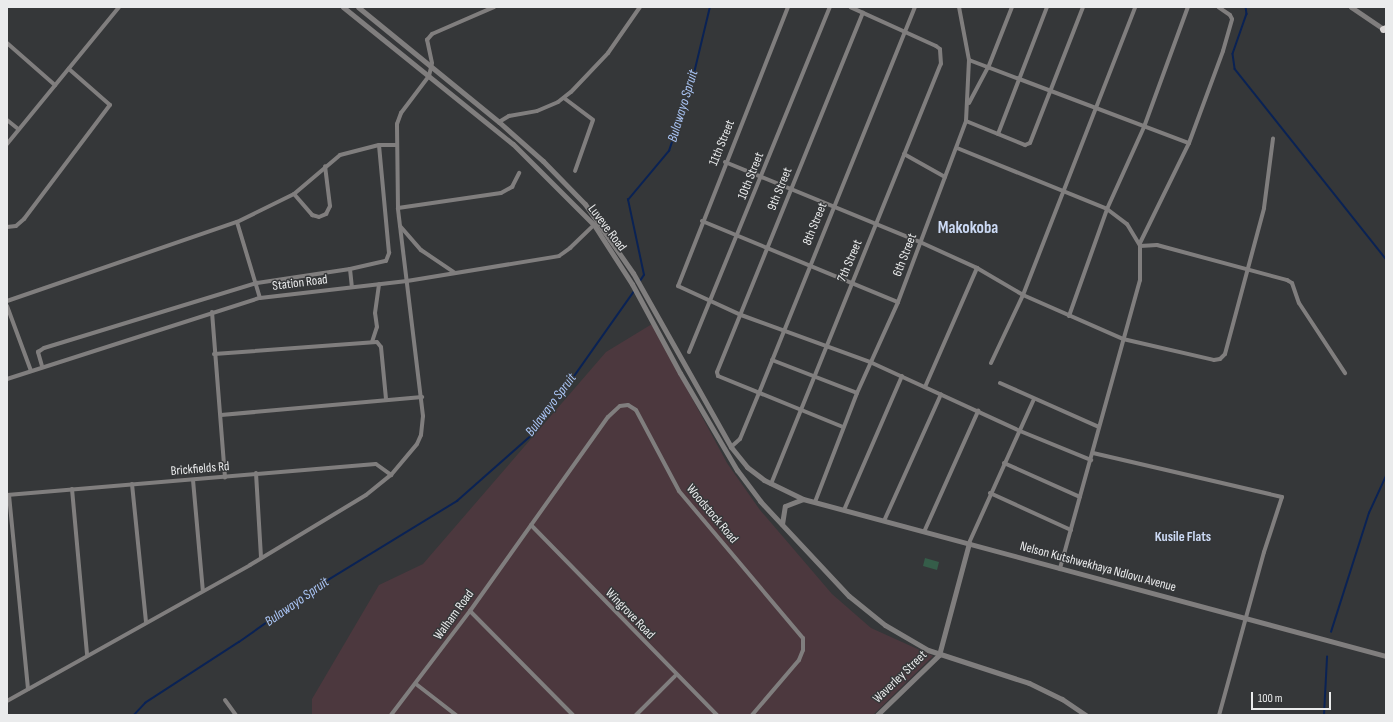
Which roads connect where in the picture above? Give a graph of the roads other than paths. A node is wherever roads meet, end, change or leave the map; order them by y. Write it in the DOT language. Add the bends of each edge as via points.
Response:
graph roads {
  1 [pos="119,7"];
  2 [pos="343,7"];
  3 [pos="358,7"];
  4 [pos="494,7"];
  5 [pos="640,7"];
  6 [pos="788,7"];
  7 [pos="830,7"];
  8 [pos="850,7"];
  9 [pos="915,7"];
  10 [pos="959,7"];
  11 [pos="1012,7"];
  12 [pos="1047,7"];
  13 [pos="1083,7"];
  14 [pos="1135,7"];
  15 [pos="1188,7"];
  16 [pos="1218,7"];
  17 [pos="1352,7"];
  18 [pos="863,12"];
  19 [pos="1385,29"];
  20 [pos="905,31"];
  21 [pos="7,42"];
  22 [pos="969,60"];
  23 [pos="432,66"];
  24 [pos="988,68"];
  25 [pos="69,69"];
  26 [pos="429,76"];
  27 [pos="1018,79"];
  28 [pos="55,85"];
  29 [pos="1050,92"];
  30 [pos="564,98"];
  31 [pos="968,105"];
  32 [pos="1093,108"];
  33 [pos="7,120"];
  34 [pos="966,121"];
  35 [pos="499,122"];
  36 [pos="1144,127"];
  37 [pos="18,129"];
  38 [pos="998,134"];
  39 [pos="1273,139"];
  40 [pos="1189,143"];
  41 [pos="7,144"];
  42 [pos="379,145"];
  43 [pos="396,145"];
  44 [pos="957,148"];
  45 [pos="904,154"];
  46 [pos="725,162"];
  47 [pos="326,166"];
  48 [pos="575,171"];
  49 [pos="519,173"];
  50 [pos="761,177"];
  51 [pos="945,177"];
  52 [pos="791,189"];
  53 [pos="1062,191"];
  54 [pos="294,194"];
  55 [pos="834,206"];
  56 [pos="398,208"];
  57 [pos="1107,209"];
  58 [pos="702,221"];
  59 [pos="237,222"];
  60 [pos="876,224"];
  61 [pos="594,225"];
  62 [pos="400,226"];
  63 [pos="7,227"];
  64 [pos="738,236"];
  65 [pos="920,242"];
  66 [pos="1140,245"];
  67 [pos="766,248"];
  68 [pos="809,266"];
  69 [pos="977,268"];
  70 [pos="1248,269"];
  71 [pos="350,270"];
  72 [pos="454,272"];
  73 [pos="407,281"];
  74 [pos="851,282"];
  75 [pos="257,283"];
  76 [pos="379,284"];
  77 [pos="352,287"];
  78 [pos="1023,295"];
  79 [pos="260,298"];
  80 [pos="7,301"];
  81 [pos="709,302"];
  82 [pos="898,302"];
  83 [pos="7,306"];
  84 [pos="212,312"];
  85 [pos="741,315"];
  86 [pos="1069,316"];
  87 [pos="785,330"];
  88 [pos="1122,339"];
  89 [pos="372,342"];
  90 [pos="826,345"];
  91 [pos="689,352"];
  92 [pos="214,354"];
  93 [pos="772,360"];
  94 [pos="870,362"];
  95 [pos="992,363"];
  96 [pos="42,366"];
  97 [pos="31,371"];
  98 [pos="1346,373"];
  99 [pos="902,376"];
  100 [pos="813,377"];
  101 [pos="7,379"];
  102 [pos="1000,383"];
  103 [pos="925,387"];
  104 [pos="759,393"];
  105 [pos="857,393"];
  106 [pos="941,394"];
  107 [pos="422,397"];
  108 [pos="386,399"];
  109 [pos="1034,399"];
  110 [pos="801,408"];
  111 [pos="978,411"];
  112 [pos="221,415"];
  113 [pos="843,427"];
  114 [pos="1099,428"];
  115 [pos="1020,431"];
  116 [pos="731,447"];
  117 [pos="1093,453"];
  118 [pos="1091,460"];
  119 [pos="1004,463"];
  120 [pos="256,474"];
  121 [pos="391,475"];
  122 [pos="225,477"];
  123 [pos="193,480"];
  124 [pos="132,484"];
  125 [pos="771,484"];
  126 [pos="72,489"];
  127 [pos="990,493"];
  128 [pos="8,495"];
  129 [pos="1080,497"];
  130 [pos="803,499"];
  131 [pos="815,502"];
  132 [pos="844,510"];
  133 [pos="884,521"];
  134 [pos="782,524"];
  135 [pos="531,525"];
  136 [pos="1071,530"];
  137 [pos="924,532"];
  138 [pos="969,543"];
  139 [pos="261,558"];
  140 [pos="1060,569"];
  141 [pos="203,591"];
  142 [pos="470,611"];
  143 [pos="1245,618"];
  144 [pos="146,622"];
  145 [pos="87,655"];
  146 [pos="939,655"];
  147 [pos="1386,656"];
  148 [pos="676,676"];
  149 [pos="416,684"];
  150 [pos="28,689"];
  151 [pos="225,700"];
  152 [pos="7,701"];
  153 [pos="236,715"];
  154 [pos="391,715"];
  155 [pos="456,715"];
  156 [pos="573,715"];
  157 [pos="636,715"];
  158 [pos="717,715"];
  159 [pos="752,715"];
  160 [pos="878,715"];
  161 [pos="1086,715"];
  162 [pos="1220,715"];
  1 -- 25 [label="street"];
  2 -- 26 [label="street, Luveve Road"];
  3 -- 23 [label="street, Luveve Road"];
  4 -- 23 [label="street" via="432,34 427,40"];
  5 -- 30 [label="street" via="608,54"];
  6 -- 46 [label="street, 11th Street"];
  7 -- 50 [label="street, 10th Street"];
  8 -- 18 [label="street"];
  9 -- 20 [label="street, 8th Street"];
  10 -- 22 [label="street, 6th Street"];
  11 -- 24 [label="street"];
  12 -- 27 [label="street"];
  13 -- 29 [label="street"];
  14 -- 32 [label="street"];
  15 -- 36 [label="street"];
  16 -- 40 [label="street" via="1230,15 1231,24"];
  17 -- 19 [label="street"];
  18 -- 20 [label="street"];
  18 -- 52 [label="street, 9th Street"];
  20 -- 45 [label="street, 7th Street" via="940,49 941,64"];
  20 -- 55 [label="street, 8th Street"];
  21 -- 28 [label="street"];
  22 -- 24 [label="street"];
  22 -- 31 [label="street, 6th Street"];
  23 -- 26 [label="street"];
  23 -- 35 [label="street, Luveve Road"];
  24 -- 27 [label="street"];
  24 -- 31 [label="street"];
  25 -- 28 [label="street"];
  25 -- 63 [label="street" via="110,105 24,219 16,226"];
  26 -- 43 [label="street" via="401,113"];
  26 -- 61 [label="street, Luveve Road" via="513,144"];
  27 -- 29 [label="street"];
  27 -- 38 [label="street"];
  28 -- 37 [label="street"];
  29 -- 32 [label="street"];
  29 -- 38 [label="street" via="1029,144"];
  30 -- 35 [label="street" via="537,111 509,116"];
  30 -- 48 [label="street" via="593,120"];
  31 -- 34 [label="street, 6th Street"];
  32 -- 36 [label="street"];
  32 -- 53 [label="street"];
  33 -- 37 [label="street"];
  34 -- 38 [label="street"];
  34 -- 44 [label="street, 6th Street"];
  35 -- 116 [label="street, Luveve Road" via="543,161 585,204 633,273"];
  36 -- 40 [label="street"];
  36 -- 57 [label="street"];
  37 -- 41 [label="street"];
  39 -- 70 [label="street" via="1264,208"];
  40 -- 66 [label="street"];
  42 -- 43 [label="street"];
  42 -- 47 [label="street" via="340,155"];
  42 -- 71 [label="street" via="389,256 383,262"];
  43 -- 56 [label="street"];
  44 -- 51 [label="street, 6th Street"];
  44 -- 53 [label="street"];
  45 -- 51 [label="street"];
  45 -- 60 [label="street, 7th Street"];
  46 -- 50 [label="street"];
  46 -- 58 [label="street, 11th Street"];
  47 -- 54 [label="street"];
  47 -- 54 [label="street" via="330,206 326,214 319,217 312,215"];
  49 -- 56 [label="street" via="512,187 501,193"];
  50 -- 52 [label="street"];
  50 -- 64 [label="street, 10th Street"];
  51 -- 65 [label="street, 6th Street"];
  52 -- 55 [label="street"];
  52 -- 67 [label="street, 9th Street"];
  53 -- 57 [label="street"];
  53 -- 78 [label="street"];
  54 -- 59 [label="street"];
  55 -- 60 [label="street"];
  55 -- 68 [label="street, 8th Street"];
  56 -- 62 [label="street"];
  57 -- 66 [label="street" via="1127,224"];
  57 -- 86 [label="street"];
  58 -- 64 [label="street"];
  58 -- 81 [label="street, 11th Street" via="678,286"];
  59 -- 75 [label="street"];
  59 -- 80 [label="street"];
  60 -- 65 [label="street"];
  60 -- 74 [label="street, 7th Street"];
  61 -- 72 [label="street, Station Road" via="559,256"];
  61 -- 134 [label="street, Luveve Road" via="632,284 733,464"];
  62 -- 72 [label="street" via="422,250"];
  62 -- 73 [label="street"];
  64 -- 67 [label="street"];
  64 -- 81 [label="street, 10th Street"];
  65 -- 69 [label="street"];
  65 -- 82 [label="street, 6th Street"];
  66 -- 70 [label="street" via="1158,246"];
  66 -- 88 [label="street" via="1141,275"];
  67 -- 68 [label="street"];
  67 -- 85 [label="street, 9th Street"];
  68 -- 74 [label="street"];
  68 -- 87 [label="street, 8th Street"];
  69 -- 78 [label="street"];
  69 -- 103 [label="street"];
  70 -- 88 [label="street" via="1225,354 1220,359 1214,360"];
  70 -- 98 [label="street" via="1292,283 1299,303"];
  71 -- 75 [label="street"];
  71 -- 77 [label="street"];
  72 -- 73 [label="street, Station Road"];
  73 -- 76 [label="street, Station Road"];
  73 -- 107 [label="street"];
  74 -- 82 [label="street"];
  74 -- 90 [label="street, 7th Street"];
  75 -- 79 [label="street"];
  75 -- 96 [label="street" via="44,348 38,352"];
  76 -- 77 [label="street, Station Road"];
  76 -- 89 [label="street" via="375,313 377,327"];
  77 -- 79 [label="street, Station Road"];
  78 -- 86 [label="street"];
  78 -- 95 [label="street"];
  79 -- 84 [label="street, Station Road"];
  81 -- 85 [label="street"];
  81 -- 91 [label="street, 10th Street"];
  82 -- 94 [label="street, 6th Street"];
  83 -- 97 [label="street"];
  84 -- 92 [label="street"];
  84 -- 96 [label="street, Station Road"];
  85 -- 87 [label="street"];
  85 -- 104 [label="street, 9th Street" via="717,374"];
  86 -- 88 [label="street"];
  87 -- 90 [label="street"];
  87 -- 93 [label="street, 8th Street"];
  88 -- 114 [label="street"];
  89 -- 92 [label="street"];
  89 -- 108 [label="street" via="377,342 381,347"];
  90 -- 94 [label="street"];
  90 -- 100 [label="street, 7th Street"];
  92 -- 112 [label="street"];
  93 -- 100 [label="street"];
  93 -- 104 [label="street, 8th Street"];
  94 -- 99 [label="street"];
  94 -- 105 [label="street, 6th Street"];
  96 -- 97 [label="street, Station Road"];
  97 -- 101 [label="street, Station Road"];
  99 -- 103 [label="street"];
  99 -- 132 [label="street"];
  100 -- 105 [label="street"];
  100 -- 110 [label="street, 7th Street"];
  102 -- 109 [label="street"];
  103 -- 106 [label="street"];
  104 -- 110 [label="street"];
  104 -- 116 [label="street, 8th Street" via="740,439"];
  105 -- 113 [label="street, 6th Street"];
  106 -- 111 [label="street"];
  106 -- 133 [label="street"];
  107 -- 108 [label="street"];
  107 -- 121 [label="street" via="421,434 417,444"];
  108 -- 112 [label="street"];
  109 -- 114 [label="street"];
  109 -- 115 [label="street"];
  110 -- 113 [label="street"];
  110 -- 125 [label="street, 7th Street"];
  111 -- 115 [label="street"];
  111 -- 137 [label="street"];
  112 -- 122 [label="street"];
  113 -- 131 [label="street, 6th Street"];
  114 -- 117 [label="street"];
  115 -- 118 [label="street"];
  115 -- 119 [label="street"];
  116 -- 125 [label="street, Luveve Road" via="747,467"];
  117 -- 118 [label="street"];
  117 -- 143 [label="street" via="1282,497"];
  118 -- 129 [label="street"];
  119 -- 127 [label="street"];
  119 -- 129 [label="street"];
  120 -- 121 [label="street, Brickfields Rd" via="376,464"];
  120 -- 122 [label="street, Brickfields Rd"];
  120 -- 139 [label="street"];
  121 -- 139 [label="street" via="366,495"];
  122 -- 123 [label="street, Brickfields Rd"];
  123 -- 124 [label="street, Brickfields Rd"];
  123 -- 141 [label="street"];
  124 -- 126 [label="street, Brickfields Rd"];
  124 -- 144 [label="street"];
  125 -- 130 [label="street, Luveve Road"];
  126 -- 128 [label="street, Brickfields Rd"];
  126 -- 145 [label="street"];
  127 -- 136 [label="street"];
  127 -- 138 [label="street"];
  128 -- 150 [label="street"];
  129 -- 136 [label="street"];
  130 -- 131 [label="street, Nelson Kutshwekhaya Ndlovu Avenue"];
  130 -- 134 [label="street" via="785,506"];
  131 -- 132 [label="street, Nelson Kutshwekhaya Ndlovu Avenue"];
  132 -- 133 [label="street, Nelson Kutshwekhaya Ndlovu Avenue"];
  133 -- 137 [label="street, Nelson Kutshwekhaya Ndlovu Avenue"];
  134 -- 146 [label="street, Luveve Road" via="856,603 885,625"];
  135 -- 142 [label="street, Walham Road"];
  135 -- 148 [label="street, Wingrove Road"];
  135 -- 159 [label="street, Woodstock Road" via="613,411 620,406 633,406 679,491 803,638 803,650 799,660"];
  136 -- 140 [label="street"];
  137 -- 138 [label="street, Nelson Kutshwekhaya Ndlovu Avenue"];
  138 -- 140 [label="street, Nelson Kutshwekhaya Ndlovu Avenue"];
  138 -- 146 [label="street"];
  139 -- 141 [label="street"];
  140 -- 143 [label="street, Nelson Kutshwekhaya Ndlovu Avenue"];
  141 -- 144 [label="street"];
  142 -- 149 [label="street, Walham Road"];
  142 -- 156 [label="street"];
  143 -- 147 [label="street, Nelson Kutshwekhaya Ndlovu Avenue"];
  143 -- 162 [label="street"];
  144 -- 145 [label="street"];
  145 -- 150 [label="street"];
  146 -- 160 [label="street, Waverley Street"];
  146 -- 161 [label="street, Luveve Road" via="1029,683 1062,699"];
  148 -- 157 [label="street"];
  148 -- 158 [label="street, Wingrove Road"];
  149 -- 154 [label="street, Walham Road"];
  149 -- 155 [label="street"];
  150 -- 152 [label="street"];
  151 -- 153 [label="street"];
}
